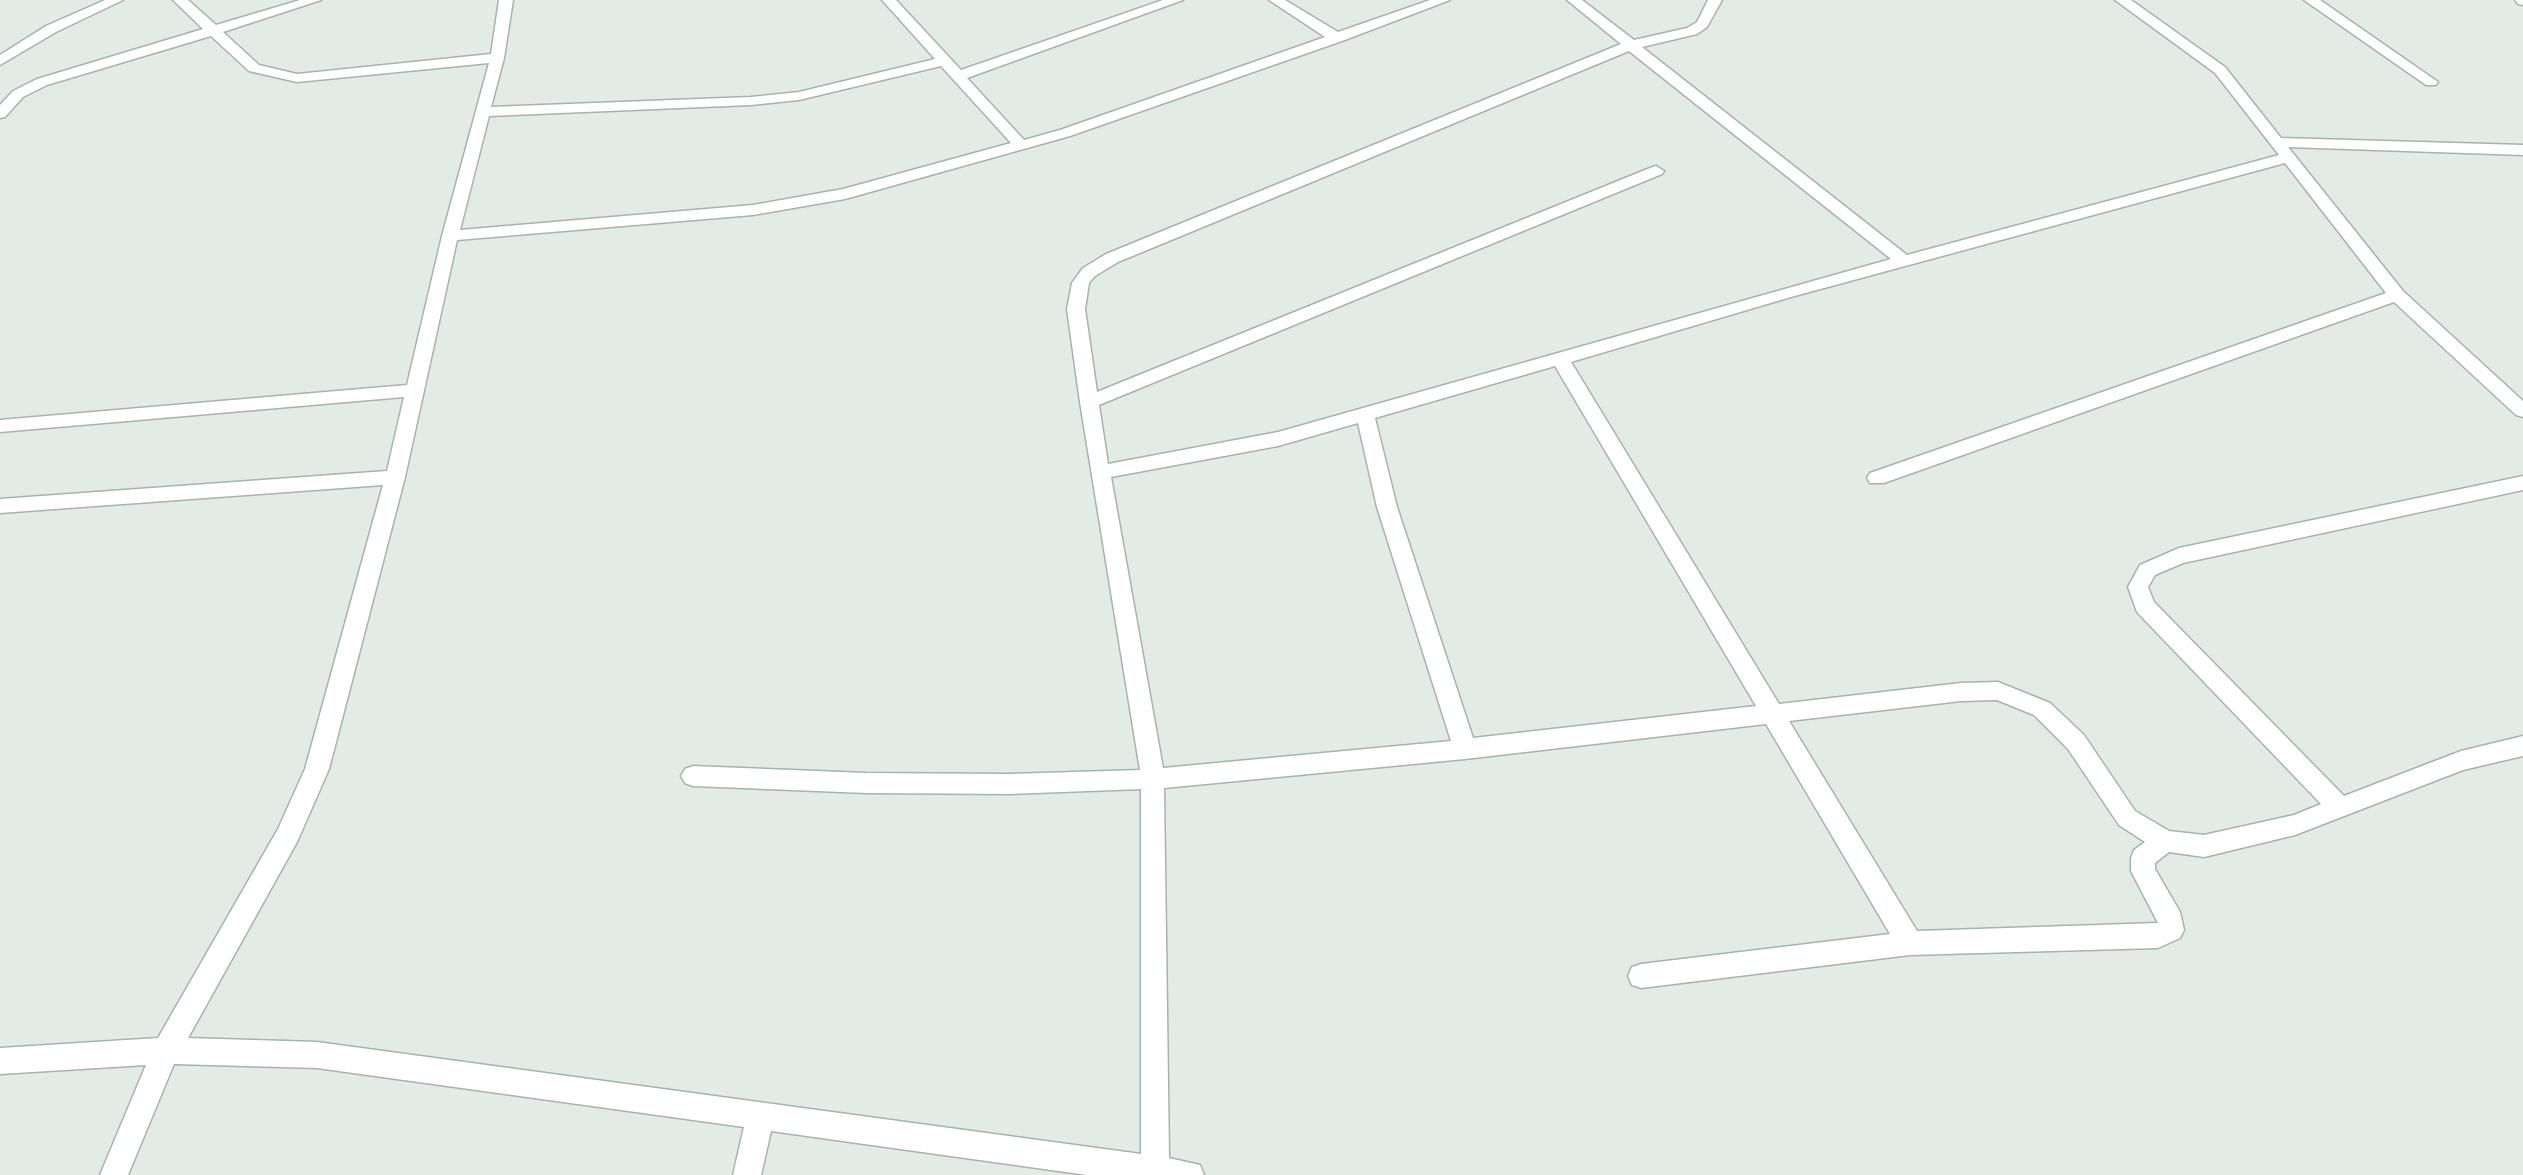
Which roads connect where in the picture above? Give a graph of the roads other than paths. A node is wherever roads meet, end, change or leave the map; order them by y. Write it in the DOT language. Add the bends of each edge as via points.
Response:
graph roads {
  1 [pos="116,0"];
  2 [pos="180,0"];
  3 [pos="314,0"];
  4 [pos="506,0"];
  5 [pos="889,0"];
  6 [pos="1176,0"];
  7 [pos="1276,0"];
  8 [pos="1443,0"];
  9 [pos="1574,0"];
  10 [pos="1715,0"];
  11 [pos="2122,0"];
  12 [pos="2311,0"];
  13 [pos="214,31"];
  14 [pos="1337,37"];
  15 [pos="1631,45"];
  16 [pos="497,58"];
  17 [pos="0,61"];
  18 [pos="944,61"];
  19 [pos="958,76"];
  20 [pos="2431,82"];
  21 [pos="484,112"];
  22 [pos="0,114"];
  23 [pos="1021,145"];
  24 [pos="2283,150"];
  25 [pos="2523,150"];
  26 [pos="1656,171"];
  27 [pos="450,236"];
  28 [pos="1904,261"];
  29 [pos="2397,295"];
  30 [pos="1560,359"];
  31 [pos="415,390"];
  32 [pos="1089,402"];
  33 [pos="2523,411"];
  34 [pos="1365,414"];
  35 [pos="0,426"];
  36 [pos="1100,472"];
  37 [pos="395,477"];
  38 [pos="1877,478"];
  39 [pos="2523,483"];
  40 [pos="0,506"];
  41 [pos="1774,714"];
  42 [pos="2523,746"];
  43 [pos="1465,749"];
  44 [pos="693,776"];
  45 [pos="1153,779"];
  46 [pos="2339,807"];
  47 [pos="2165,841"];
  48 [pos="1910,943"];
  49 [pos="1641,976"];
  50 [pos="166,1051"];
  51 [pos="0,1061"];
  52 [pos="761,1116"];
  53 [pos="1155,1168"];
  54 [pos="114,1175"];
  55 [pos="747,1175"];
  56 [pos="1190,1175"];
  1 -- 17 [label="street" via="51,29"];
  2 -- 13 [label="street"];
  3 -- 13 [label="street"];
  4 -- 16 [label="street"];
  5 -- 18 [label="street"];
  6 -- 19 [label="street"];
  7 -- 14 [label="street"];
  8 -- 14 [label="street"];
  9 -- 15 [label="street"];
  10 -- 15 [label="street" via="1702,24 1692,31"];
  11 -- 24 [label="street" via="2220,70"];
  12 -- 20 [label="street"];
  13 -- 16 [label="street" via="254,68 297,78"];
  13 -- 22 [label="street" via="43,82 19,94"];
  14 -- 23 [label="street"];
  15 -- 28 [label="street"];
  15 -- 32 [label="street" via="1112,258 1089,272 1081,283 1076,309"];
  16 -- 21 [label="street"];
  18 -- 19 [label="street"];
  18 -- 21 [label="street" via="799,96"];
  19 -- 23 [label="street"];
  21 -- 27 [label="street"];
  23 -- 27 [label="street" via="802,203"];
  24 -- 25 [label="street"];
  24 -- 28 [label="street"];
  24 -- 29 [label="street"];
  26 -- 32 [label="street"];
  27 -- 31 [label="street"];
  28 -- 30 [label="street"];
  29 -- 33 [label="street"];
  29 -- 38 [label="street"];
  30 -- 34 [label="street"];
  30 -- 41 [label="street"];
  31 -- 35 [label="street"];
  31 -- 37 [label="street"];
  32 -- 36 [label="street"];
  34 -- 36 [label="street" via="1278,439"];
  34 -- 43 [label="street" via="1387,507"];
  36 -- 45 [label="street"];
  37 -- 40 [label="street"];
  37 -- 50 [label="street" via="317,769 288,835"];
  39 -- 46 [label="street" via="2179,556 2147,570 2138,587 2145,606"];
  41 -- 43 [label="street"];
  41 -- 47 [label="street" via="1998,691 2042,709 2076,742 2127,818"];
  41 -- 48 [label="street"];
  42 -- 46 [label="street" via="2461,761"];
  43 -- 45 [label="street"];
  44 -- 45 [label="street" via="1009,784"];
  45 -- 53 [label="street"];
  46 -- 47 [label="street" via="2295,825 2204,846"];
  47 -- 48 [label="street" via="2143,858 2143,870 2171,920 2171,930 2158,936"];
  48 -- 49 [label="street"];
  50 -- 51 [label="street"];
  50 -- 52 [label="street" via="317,1055"];
  50 -- 54 [label="street"];
  52 -- 53 [label="street"];
  52 -- 55 [label="street"];
  53 -- 56 [label="street"];
}
